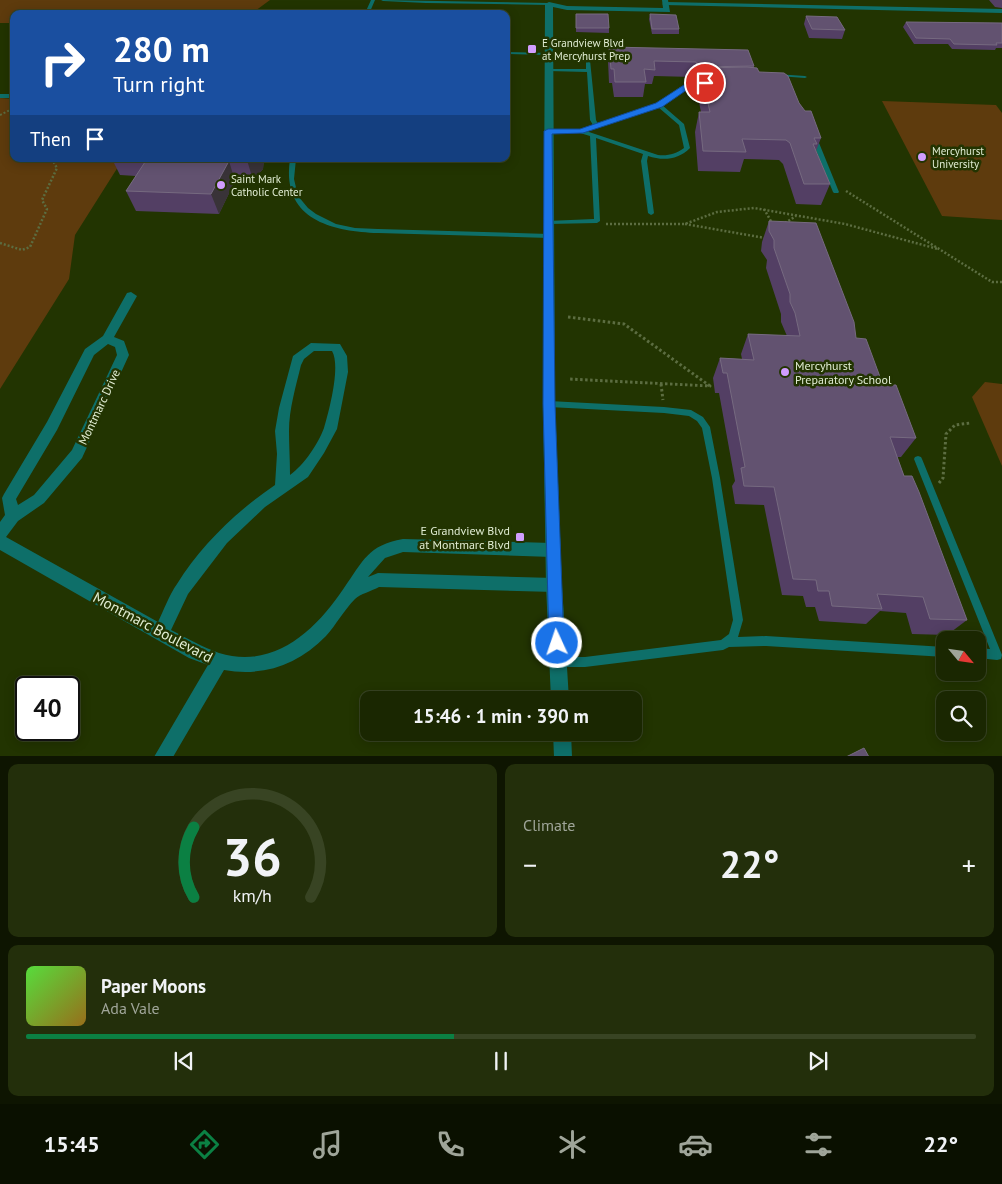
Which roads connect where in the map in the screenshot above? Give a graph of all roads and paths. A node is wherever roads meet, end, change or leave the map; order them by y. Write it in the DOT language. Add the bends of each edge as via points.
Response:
graph roads {
  1 [pos="384,0"];
  2 [pos="426,1"];
  3 [pos="553,4"];
  4 [pos="666,5"];
  5 [pos="1002,11"];
  6 [pos="1002,17"];
  7 [pos="510,53"];
  8 [pos="548,54"];
  9 [pos="588,60"];
  10 [pos="548,70"];
  11 [pos="589,71"];
  12 [pos="772,75"];
  13 [pos="805,77"];
  14 [pos="714,83"];
  15 [pos="659,105"];
  16 [pos="596,126"];
  17 [pos="548,131"];
  18 [pos="581,132"];
  19 [pos="812,133"];
  20 [pos="593,136"];
  21 [pos="646,154"];
  22 [pos="54,162"];
  23 [pos="293,162"];
  24 [pos="832,182"];
  25 [pos="836,192"];
  26 [pos="764,210"];
  27 [pos="651,213"];
  28 [pos="796,215"];
  29 [pos="549,222"];
  30 [pos="597,224"];
  31 [pos="685,224"];
  32 [pos="782,225"];
  33 [pos="775,230"];
  34 [pos="549,236"];
  35 [pos="773,239"];
  36 [pos="0,243"];
  37 [pos="938,248"];
  38 [pos="1002,282"];
  39 [pos="131,296"];
  40 [pos="568,317"];
  41 [pos="107,339"];
  42 [pos="570,379"];
  43 [pos="549,404"];
  44 [pos="970,423"];
  45 [pos="918,459"];
  46 [pos="282,486"];
  47 [pos="931,489"];
  48 [pos="13,516"];
  49 [pos="0,533"];
  50 [pos="0,542"];
  51 [pos="552,550"];
  52 [pos="554,585"];
  53 [pos="350,593"];
  54 [pos="161,632"];
  55 [pos="729,642"];
  56 [pos="936,651"];
  57 [pos="986,653"];
  58 [pos="558,662"];
  59 [pos="219,663"];
  60 [pos="560,691"];
  61 [pos="562,741"];
  62 [pos="164,756"];
  63 [pos="563,756"];
  1 -- 2 [label="lane"];
  2 -- 3 [label="lane"];
  3 -- 4 [label="street" via="567,8"];
  3 -- 8 [label="street"];
  4 -- 5 [label="street"];
  4 -- 6 [label="street"];
  7 -- 8 [label="lane"];
  8 -- 10 [label="street"];
  9 -- 11 [label="lane"];
  10 -- 11 [label="lane"];
  10 -- 17 [label="street"];
  11 -- 16 [label="lane"];
  12 -- 13 [label="lane"];
  14 -- 15 [label="lane" via="689,85"];
  15 -- 16 [label="lane"];
  15 -- 21 [label="lane" via="681,124 687,148 668,158"];
  16 -- 18 [label="lane"];
  17 -- 18 [label="lane"];
  17 -- 29 [label="street"];
  18 -- 20 [label="lane"];
  19 -- 24 [label="lane"];
  20 -- 21 [label="lane"];
  20 -- 29 [label="lane" via="597,221"];
  21 -- 27 [label="lane" via="644,161"];
  22 -- 36 [label="path" via="57,168 42,200 47,209 45,218 34,232 30,247 22,250"];
  23 -- 34 [label="lane" via="290,184 300,202 324,221 338,226 403,232"];
  24 -- 25 [label="lane"];
  24 -- 37 [label="path"];
  26 -- 28 [label="path"];
  26 -- 31 [label="path" via="717,212"];
  26 -- 33 [label="path"];
  28 -- 32 [label="path"];
  28 -- 37 [label="path"];
  29 -- 34 [label="street"];
  30 -- 31 [label="path"];
  31 -- 35 [label="path"];
  34 -- 43 [label="street"];
  37 -- 38 [label="path" via="992,282"];
  39 -- 41 [label="street"];
  40 -- 42 [label="path" via="624,324 710,386"];
  41 -- 48 [label="street" via="89,352 52,426 9,498"];
  41 -- 48 [label="street, Montmarc Drive" via="120,344 123,355 77,454 40,499"];
  43 -- 51 [label="street"];
  43 -- 55 [label="lane" via="691,413 706,427 738,620 737,630"];
  44 -- 47 [label="path" via="955,425 946,434 943,478"];
  45 -- 47 [label="lane"];
  46 -- 46 [label="street" via="303,472 330,430 342,372 341,356 336,347 311,348 299,356 295,365 282,431"];
  46 -- 54 [label="street" via="222,538 200,564 182,589"];
  47 -- 57 [label="lane" via="997,654"];
  48 -- 49 [label="street, Montmarc Drive"];
  50 -- 54 [label="street, Montmarc Boulevard"];
  51 -- 52 [label="street"];
  51 -- 53 [label="street, Montmarc Boulevard" via="402,546 376,556"];
  52 -- 53 [label="street, Montmarc Boulevard" via="378,580"];
  52 -- 58 [label="street"];
  53 -- 59 [label="street, Montmarc Boulevard" via="326,624 303,646 288,655 248,667"];
  54 -- 59 [label="street, Montmarc Boulevard"];
  55 -- 56 [label="lane"];
  55 -- 58 [label="lane" via="585,662"];
  58 -- 60 [label="street"];
  59 -- 62 [label="street"];
  61 -- 63 [label="street"];
}
